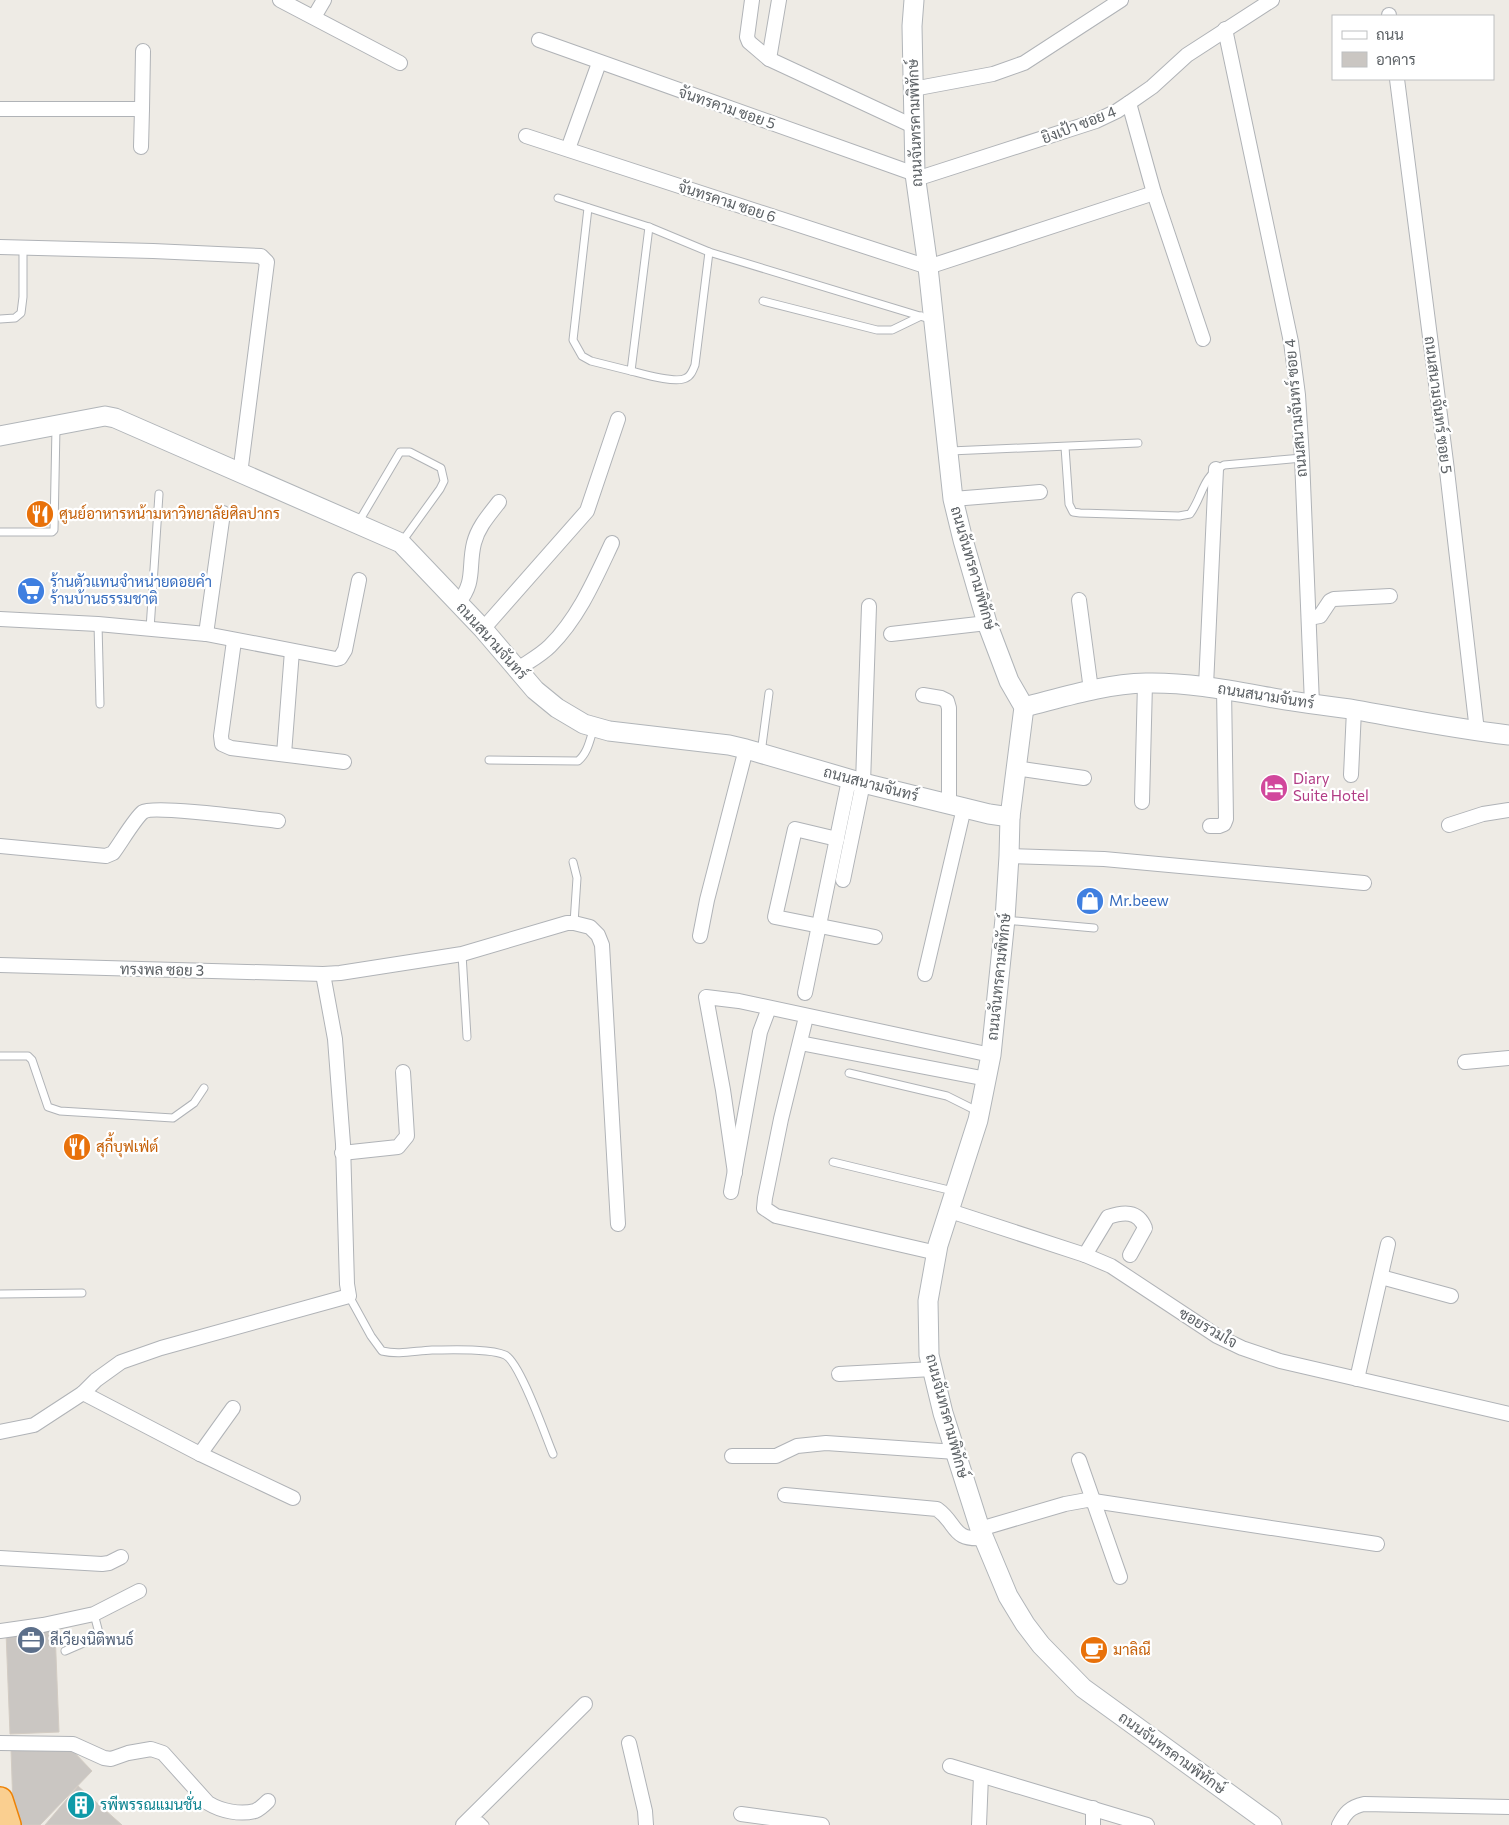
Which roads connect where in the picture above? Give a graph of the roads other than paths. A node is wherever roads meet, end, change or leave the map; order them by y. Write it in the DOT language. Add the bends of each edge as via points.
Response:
graph roads {
  1 [pos="280,0"];
  2 [pos="324,0"];
  3 [pos="752,0"];
  4 [pos="779,0"];
  5 [pos="913,0"];
  6 [pos="1121,0"];
  7 [pos="1272,0"];
  8 [pos="314,18"];
  9 [pos="1226,29"];
  10 [pos="539,40"];
  11 [pos="143,51"];
  12 [pos="770,59"];
  13 [pos="400,63"];
  14 [pos="599,63"];
  15 [pos="1397,80"];
  16 [pos="913,88"];
  17 [pos="1129,103"];
  18 [pos="0,109"];
  19 [pos="142,109"];
  20 [pos="913,126"];
  21 [pos="526,136"];
  22 [pos="141,147"];
  23 [pos="568,150"];
  24 [pos="915,176"];
  25 [pos="1154,192"];
  26 [pos="558,198"];
  27 [pos="588,208"];
  28 [pos="649,227"];
  29 [pos="0,247"];
  30 [pos="23,248"];
  31 [pos="709,252"];
  32 [pos="928,267"];
  33 [pos="763,301"];
  34 [pos="928,318"];
  35 [pos="0,319"];
  36 [pos="1203,339"];
  37 [pos="631,371"];
  38 [pos="618,419"];
  39 [pos="56,427"];
  40 [pos="0,436"];
  41 [pos="1138,443"];
  42 [pos="1065,447"];
  43 [pos="947,451"];
  44 [pos="1302,458"];
  45 [pos="1216,470"];
  46 [pos="240,474"];
  47 [pos="1040,492"];
  48 [pos="159,494"];
  49 [pos="953,499"];
  50 [pos="499,502"];
  51 [pos="222,513"];
  52 [pos="358,524"];
  53 [pos="0,532"];
  54 [pos="401,543"];
  55 [pos="612,543"];
  56 [pos="359,580"];
  57 [pos="1390,596"];
  58 [pos="1079,600"];
  59 [pos="458,603"];
  60 [pos="869,606"];
  61 [pos="1309,618"];
  62 [pos="0,619"];
  63 [pos="987,623"];
  64 [pos="98,624"];
  65 [pos="150,629"];
  66 [pos="483,629"];
  67 [pos="206,634"];
  68 [pos="890,634"];
  69 [pos="234,640"];
  70 [pos="292,651"];
  71 [pos="518,669"];
  72 [pos="1145,683"];
  73 [pos="1215,687"];
  74 [pos="1091,690"];
  75 [pos="769,693"];
  76 [pos="923,695"];
  77 [pos="100,704"];
  78 [pos="1312,704"];
  79 [pos="1024,707"];
  80 [pos="1354,710"];
  81 [pos="595,727"];
  82 [pos="1477,731"];
  83 [pos="1509,735"];
  84 [pos="753,751"];
  85 [pos="284,754"];
  86 [pos="488,760"];
  87 [pos="344,762"];
  88 [pos="1015,768"];
  89 [pos="1351,775"];
  90 [pos="1084,778"];
  91 [pos="856,782"];
  92 [pos="1142,802"];
  93 [pos="957,806"];
  94 [pos="1509,810"];
  95 [pos="1010,817"];
  96 [pos="278,821"];
  97 [pos="1449,825"];
  98 [pos="1210,826"];
  99 [pos="837,839"];
  100 [pos="0,846"];
  101 [pos="1009,856"];
  102 [pos="573,862"];
  103 [pos="843,880"];
  104 [pos="1364,883"];
  105 [pos="1005,920"];
  106 [pos="574,923"];
  107 [pos="819,925"];
  108 [pos="1094,928"];
  109 [pos="700,936"];
  110 [pos="875,937"];
  111 [pos="462,954"];
  112 [pos="0,965"];
  113 [pos="323,974"];
  114 [pos="925,974"];
  115 [pos="805,993"];
  116 [pos="769,1008"];
  117 [pos="806,1016"];
  118 [pos="466,1037"];
  119 [pos="800,1043"];
  120 [pos="991,1055"];
  121 [pos="0,1056"];
  122 [pos="1509,1058"];
  123 [pos="1465,1062"];
  124 [pos="403,1072"];
  125 [pos="849,1072"];
  126 [pos="987,1079"];
  127 [pos="204,1088"];
  128 [pos="980,1112"];
  129 [pos="342,1153"];
  130 [pos="834,1162"];
  131 [pos="735,1173"];
  132 [pos="956,1191"];
  133 [pos="731,1192"];
  134 [pos="950,1211"];
  135 [pos="618,1224"];
  136 [pos="1388,1244"];
  137 [pos="937,1253"];
  138 [pos="1130,1255"];
  139 [pos="1085,1256"];
  140 [pos="1381,1277"];
  141 [pos="82,1293"];
  142 [pos="0,1294"];
  143 [pos="349,1296"];
  144 [pos="1451,1296"];
  145 [pos="933,1369"];
  146 [pos="839,1374"];
  147 [pos="1357,1379"];
  148 [pos="83,1394"];
  149 [pos="233,1408"];
  150 [pos="1509,1414"];
  151 [pos="0,1432"];
  152 [pos="956,1452"];
  153 [pos="200,1454"];
  154 [pos="553,1454"];
  155 [pos="732,1456"];
  156 [pos="1079,1460"];
  157 [pos="785,1495"];
  158 [pos="293,1498"];
  159 [pos="1094,1501"];
  160 [pos="982,1533"];
  161 [pos="1377,1544"];
  162 [pos="121,1557"];
  163 [pos="0,1558"];
  164 [pos="1120,1577"];
  165 [pos="138,1592"];
  166 [pos="94,1614"];
  167 [pos="0,1631"];
  168 [pos="65,1651"];
  169 [pos="585,1704"];
  170 [pos="0,1743"];
  171 [pos="629,1743"];
  172 [pos="950,1766"];
  173 [pos="981,1776"];
  174 [pos="0,1800"];
  175 [pos="268,1801"];
  176 [pos="1509,1807"];
  177 [pos="1093,1808"];
  178 [pos="741,1814"];
  179 [pos="8,1825"];
  180 [pos="463,1825"];
  181 [pos="476,1825"];
  182 [pos="486,1825"];
  183 [pos="646,1825"];
  184 [pos="822,1825"];
  185 [pos="979,1825"];
  186 [pos="1093,1825"];
  187 [pos="1147,1825"];
  188 [pos="1272,1825"];
  189 [pos="1339,1825"];
  1 -- 8 [label="street"];
  2 -- 8 [label="street"];
  3 -- 12 [label="street" via="749,42"];
  4 -- 12 [label="street"];
  5 -- 16 [label="street, ถนนจันทรคามพิทักษ์"];
  6 -- 16 [label="street" via="1024,63 993,74"];
  7 -- 9 [label="street, ยิงเป้า ซอย 4"];
  8 -- 13 [label="street"];
  9 -- 17 [label="street, ยิงเป้า ซอย 4" via="1187,55"];
  9 -- 44 [label="street, ถนนสนามจันทร์ ซอย 4" via="1291,342"];
  10 -- 14 [label="street, จันทรคาม ซอย 5"];
  11 -- 19 [label="street"];
  12 -- 20 [label="street"];
  14 -- 23 [label="street"];
  14 -- 24 [label="street, จันทรคาม ซอย 5"];
  15 -- 82 [label="street, ถนนสนามจันทร์ ซอย 5"];
  16 -- 20 [label="street, ถนนจันทรคามพิทักษ์"];
  17 -- 24 [label="street, ยิงเป้า ซอย 4" via="1096,121"];
  17 -- 25 [label="street"];
  18 -- 19 [label="street"];
  19 -- 22 [label="street"];
  20 -- 24 [label="street, ถนนจันทรคามพิทักษ์"];
  21 -- 23 [label="street, จันทรคาม ซอย 6"];
  23 -- 32 [label="street, จันทรคาม ซอย 6"];
  24 -- 32 [label="street, ถนนจันทรคามพิทักษ์"];
  25 -- 32 [label="street"];
  25 -- 36 [label="street"];
  26 -- 27 [label="lane"];
  27 -- 28 [label="lane"];
  27 -- 37 [label="lane" via="573,340 582,356 592,362"];
  28 -- 31 [label="lane"];
  28 -- 37 [label="lane"];
  29 -- 30 [label="street"];
  30 -- 35 [label="lane" via="20,313 15,318"];
  30 -- 46 [label="street" via="251,255 261,256 267,262"];
  31 -- 34 [label="lane"];
  31 -- 37 [label="lane" via="695,365 690,376 677,380"];
  32 -- 34 [label="street, ถนนจันทรคามพิทักษ์"];
  33 -- 34 [label="lane" via="877,330 892,330"];
  34 -- 43 [label="street, ถนนจันทรคามพิทักษ์"];
  38 -- 66 [label="street" via="587,512"];
  39 -- 40 [label="street, ถนนสนามจันทร์"];
  39 -- 46 [label="street, ถนนสนามจันทร์" via="105,416 115,418"];
  39 -- 53 [label="lane" via="56,528 52,532"];
  41 -- 42 [label="lane"];
  42 -- 43 [label="lane"];
  42 -- 45 [label="lane" via="1072,512 1190,514 1207,478"];
  43 -- 49 [label="street, ถนนจันทรคามพิทักษ์"];
  44 -- 45 [label="lane" via="1224,465"];
  44 -- 61 [label="street, ถนนสนามจันทร์ ซอย 4"];
  45 -- 73 [label="street"];
  46 -- 52 [label="street, ถนนสนามจันทร์"];
  47 -- 49 [label="street"];
  48 -- 65 [label="lane"];
  49 -- 63 [label="street, ถนนจันทรคามพิทักษ์"];
  50 -- 59 [label="street" via="478,530 470,585"];
  51 -- 67 [label="street"];
  52 -- 54 [label="street, ถนนสนามจันทร์"];
  52 -- 54 [label="lane" via="400,452 410,452 441,468 444,481"];
  54 -- 59 [label="street, ถนนสนามจันทร์"];
  55 -- 71 [label="street" via="576,614 550,646"];
  56 -- 70 [label="street" via="345,650 340,658"];
  57 -- 61 [label="street" via="1334,599 1320,616"];
  58 -- 74 [label="street"];
  59 -- 66 [label="street, ถนนสนามจันทร์"];
  60 -- 91 [label="street"];
  61 -- 78 [label="street, ถนนสนามจันทร์ ซอย 4"];
  62 -- 64 [label="street"];
  63 -- 68 [label="street"];
  63 -- 79 [label="street, ถนนจันทรคามพิทักษ์" via="1009,681"];
  64 -- 65 [label="street"];
  64 -- 77 [label="lane"];
  65 -- 67 [label="street"];
  66 -- 71 [label="street, ถนนสนามจันทร์"];
  67 -- 69 [label="street"];
  69 -- 70 [label="street"];
  69 -- 85 [label="street" via="220,740 231,748"];
  70 -- 85 [label="street"];
  71 -- 81 [label="street, ถนนสนามจันทร์" via="535,690 557,708"];
  72 -- 73 [label="street, ถนนสนามจันทร์"];
  72 -- 74 [label="street, ถนนสนามจันทร์"];
  72 -- 92 [label="street"];
  73 -- 78 [label="street, ถนนสนามจันทร์"];
  73 -- 98 [label="street" via="1226,819 1224,824"];
  74 -- 79 [label="street, ถนนสนามจันทร์"];
  75 -- 84 [label="lane"];
  76 -- 93 [label="street" via="947,701"];
  78 -- 80 [label="street, ถนนสนามจันทร์"];
  79 -- 88 [label="street, ถนนจันทรคามพิทักษ์"];
  80 -- 82 [label="street, ถนนสนามจันทร์"];
  80 -- 89 [label="street"];
  81 -- 84 [label="street, ถนนสนามจันทร์"];
  81 -- 86 [label="lane" via="583,757 578,761"];
  82 -- 83 [label="street, ถนนสนามจันทร์"];
  84 -- 91 [label="street, ถนนสนามจันทร์"];
  84 -- 109 [label="street" via="710,884"];
  85 -- 87 [label="street"];
  88 -- 90 [label="street"];
  88 -- 95 [label="street, ถนนจันทรคามพิทักษ์"];
  91 -- 93 [label="street, ถนนสนามจันทร์"];
  91 -- 99 [label="street"];
  91 -- 103 [label="street"];
  93 -- 95 [label="street, ถนนสนามจันทร์"];
  93 -- 114 [label="street"];
  94 -- 97 [label="street" via="1482,814"];
  95 -- 101 [label="street, ถนนจันทรคามพิทักษ์"];
  96 -- 100 [label="street" via="149,810 141,813 113,853 106,856"];
  99 -- 107 [label="street"];
  99 -- 107 [label="street" via="795,829 775,917"];
  101 -- 104 [label="street" via="1114,860"];
  101 -- 105 [label="street, ถนนจันทรคามพิทักษ์"];
  102 -- 106 [label="lane" via="577,878"];
  105 -- 108 [label="lane"];
  105 -- 120 [label="street, ถนนจันทรคามพิทักษ์"];
  106 -- 111 [label="street, ทรงพล ซอย 3"];
  106 -- 135 [label="street" via="590,927 602,945"];
  107 -- 110 [label="street"];
  107 -- 115 [label="street"];
  111 -- 113 [label="street, ทรงพล ซอย 3"];
  111 -- 118 [label="lane"];
  112 -- 113 [label="street, ทรงพล ซอย 3"];
  113 -- 129 [label="street" via="335,1039"];
  116 -- 117 [label="street"];
  116 -- 131 [label="street" via="760,1032"];
  116 -- 131 [label="street" via="706,997"];
  117 -- 119 [label="street"];
  117 -- 120 [label="street"];
  119 -- 126 [label="street"];
  119 -- 137 [label="street" via="780,1119 764,1208 776,1216"];
  120 -- 126 [label="street, ถนนจันทรคามพิทักษ์"];
  121 -- 127 [label="lane" via="28,1056 35,1067 48,1107 60,1111 174,1118 194,1103"];
  122 -- 123 [label="street"];
  124 -- 129 [label="street" via="407,1136 402,1144"];
  125 -- 128 [label="lane" via="947,1096"];
  126 -- 128 [label="street, ถนนจันทรคามพิทักษ์"];
  128 -- 132 [label="street, ถนนจันทรคามพิทักษ์"];
  129 -- 143 [label="street"];
  130 -- 132 [label="lane"];
  131 -- 133 [label="street"];
  132 -- 134 [label="street, ถนนจันทรคามพิทักษ์"];
  134 -- 137 [label="street, ถนนจันทรคามพิทักษ์"];
  134 -- 139 [label="street, ซอยรวมใจ"];
  136 -- 140 [label="street"];
  137 -- 145 [label="street, ถนนจันทรคามพิทักษ์" via="928,1301 929,1355"];
  138 -- 139 [label="street" via="1145,1228 1142,1220 1132,1214 1119,1214 1108,1217"];
  139 -- 147 [label="street, ซอยรวมใจ" via="1110,1266 1217,1336 1242,1348 1280,1361"];
  140 -- 144 [label="street"];
  140 -- 147 [label="street"];
  141 -- 142 [label="lane"];
  143 -- 148 [label="street" via="121,1362"];
  143 -- 154 [label="lane" via="382,1351 395,1354 431,1350 491,1351 506,1355 517,1367"];
  145 -- 146 [label="street"];
  145 -- 152 [label="street, ถนนจันทรคามพิทักษ์"];
  147 -- 150 [label="street, ซอยรวมใจ"];
  148 -- 151 [label="street" via="34,1425"];
  148 -- 153 [label="street"];
  149 -- 153 [label="street"];
  152 -- 155 [label="street" via="826,1443 797,1446 776,1456"];
  152 -- 160 [label="street, ถนนจันทรคามพิทักษ์"];
  153 -- 158 [label="street"];
  156 -- 159 [label="street"];
  157 -- 160 [label="street" via="937,1509 962,1537 970,1539"];
  159 -- 160 [label="street" via="1065,1504"];
  159 -- 161 [label="street"];
  159 -- 164 [label="street"];
  160 -- 188 [label="street, ถนนจันทรคามพิทักษ์" via="1008,1596 1025,1624 1082,1688"];
  162 -- 163 [label="street" via="102,1564"];
  165 -- 166 [label="street"];
  166 -- 167 [label="street"];
  166 -- 168 [label="lane" via="98,1633 95,1638"];
  169 -- 180 [label="street"];
  170 -- 175 [label="street" via="74,1744 112,1759 128,1752 151,1749 163,1752 208,1803 217,1808 235,1812 256,1810"];
  171 -- 183 [label="street"];
  172 -- 173 [label="street"];
  173 -- 177 [label="street"];
  173 -- 185 [label="street"];
  174 -- 179 [label="highway"];
  176 -- 189 [label="street" via="1364,1804 1348,1810"];
  177 -- 186 [label="street"];
  177 -- 187 [label="street"];
  178 -- 184 [label="street"];
  181 -- 182 [label="lane" via="481,1821"];
}
